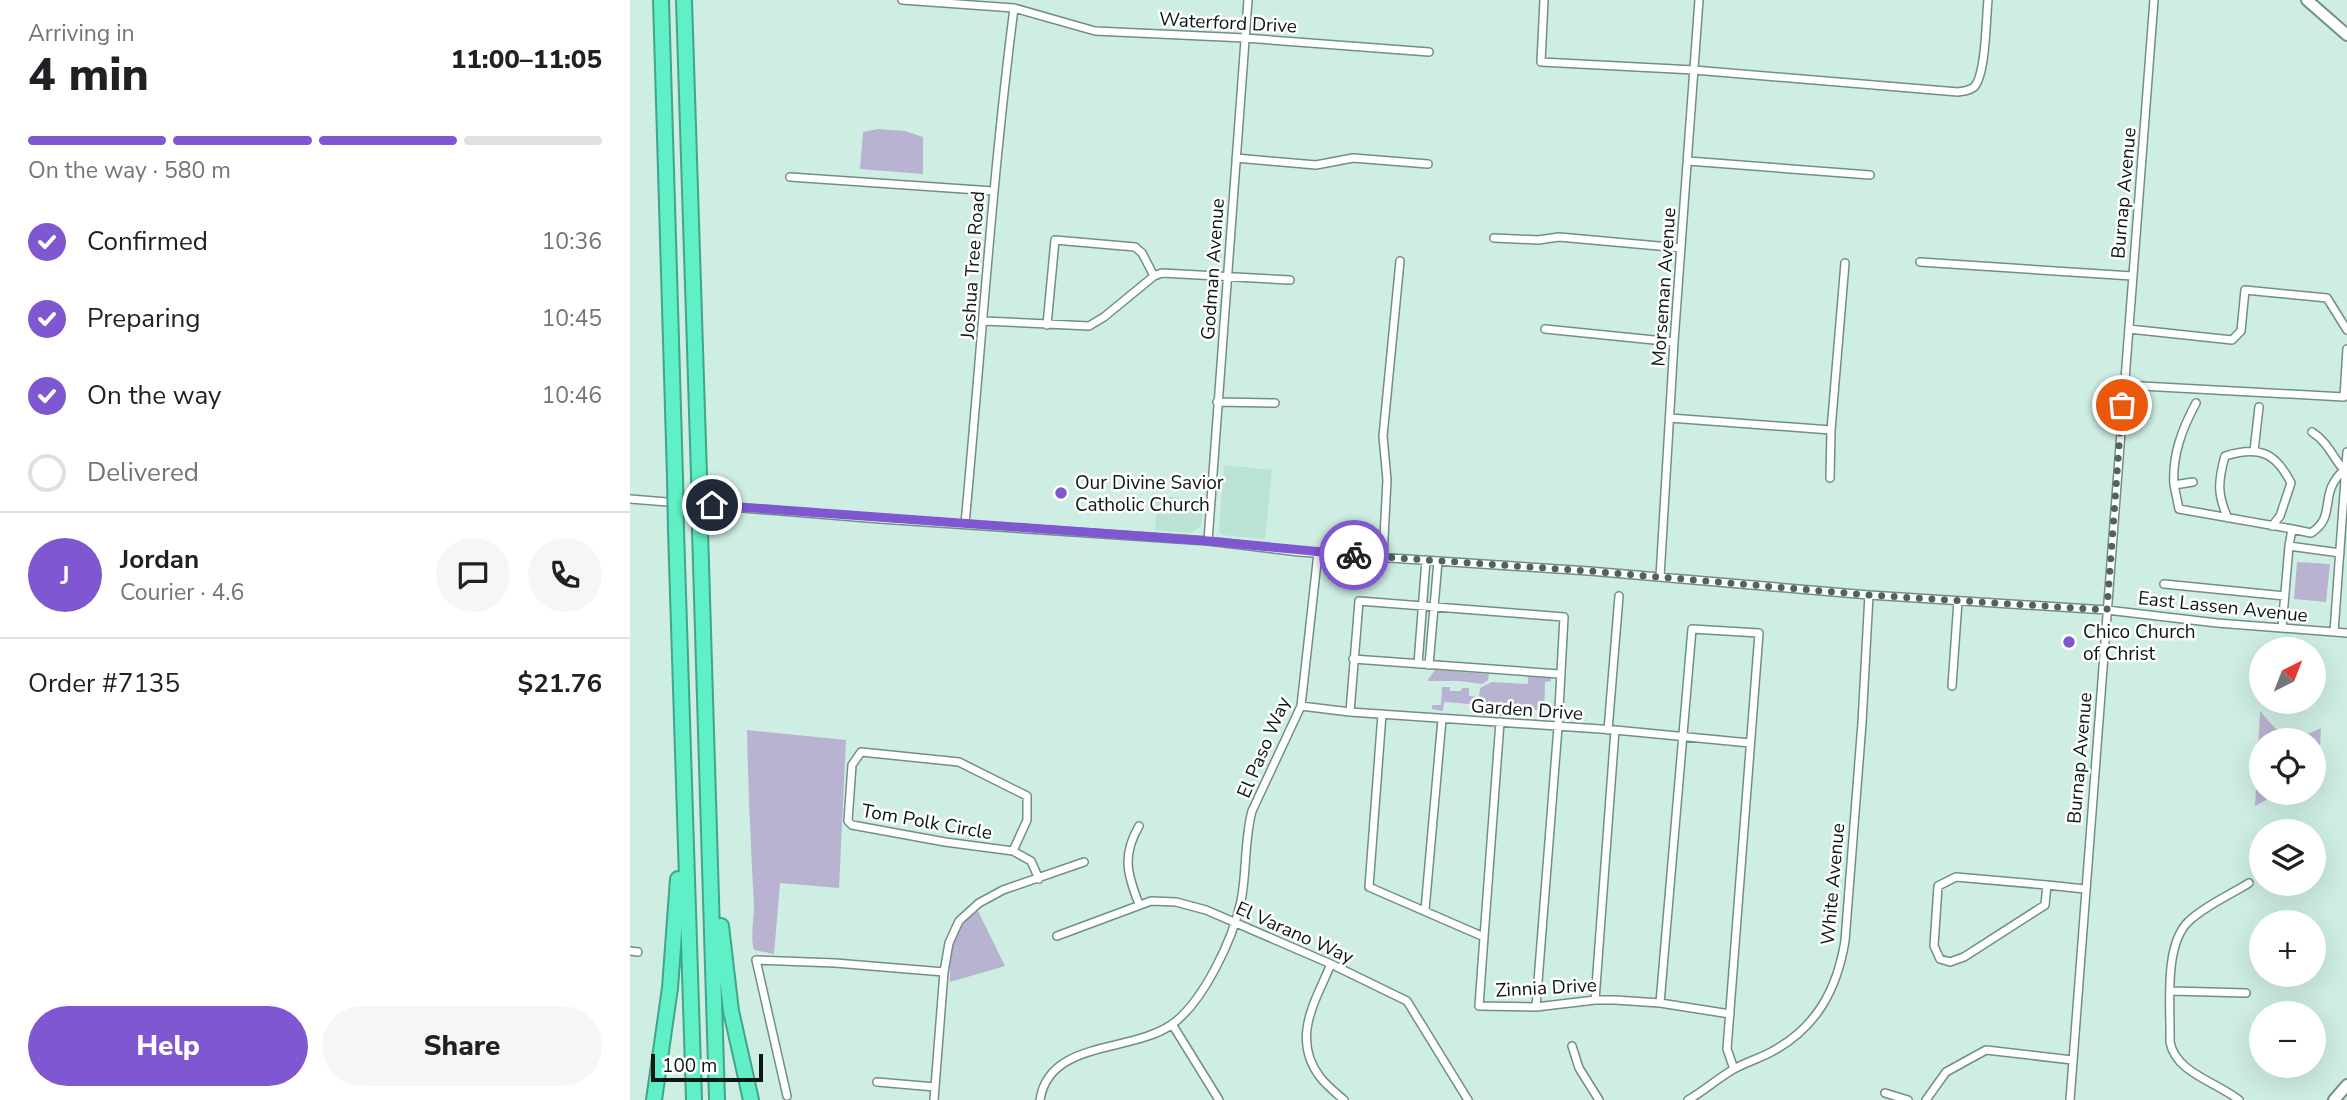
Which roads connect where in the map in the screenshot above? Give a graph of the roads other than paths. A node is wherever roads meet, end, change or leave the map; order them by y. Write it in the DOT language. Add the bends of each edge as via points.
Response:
graph roads {
  1 [pos="660,0"];
  2 [pos="684,0"];
  3 [pos="902,0"];
  4 [pos="1248,0"];
  5 [pos="1544,0"];
  6 [pos="1699,0"];
  7 [pos="1988,0"];
  8 [pos="2154,0"];
  9 [pos="2307,0"];
  10 [pos="957,2"];
  11 [pos="1014,9"];
  12 [pos="2346,34"];
  13 [pos="1245,38"];
  14 [pos="1429,52"];
  15 [pos="1694,71"];
  16 [pos="1237,158"];
  17 [pos="1688,161"];
  18 [pos="1428,164"];
  19 [pos="1870,174"];
  20 [pos="790,177"];
  21 [pos="993,191"];
  22 [pos="1494,239"];
  23 [pos="1681,248"];
  24 [pos="1400,261"];
  25 [pos="1920,262"];
  26 [pos="1845,263"];
  27 [pos="1229,275"];
  28 [pos="1154,276"];
  29 [pos="2132,276"];
  30 [pos="1290,280"];
  31 [pos="984,321"];
  32 [pos="1047,325"];
  33 [pos="1545,329"];
  34 [pos="2129,329"];
  35 [pos="2347,330"];
  36 [pos="1674,342"];
  37 [pos="2347,349"];
  38 [pos="2123,385"];
  39 [pos="1217,401"];
  40 [pos="1275,403"];
  41 [pos="2196,403"];
  42 [pos="2259,407"];
  43 [pos="1670,418"];
  44 [pos="1831,430"];
  45 [pos="2312,432"];
  46 [pos="2254,451"];
  47 [pos="2347,452"];
  48 [pos="2344,470"];
  49 [pos="1830,478"];
  50 [pos="2193,482"];
  51 [pos="2174,485"];
  52 [pos="630,499"];
  53 [pos="2228,518"];
  54 [pos="965,524"];
  55 [pos="2272,526"];
  56 [pos="2291,529"];
  57 [pos="1208,541"];
  58 [pos="2289,546"];
  59 [pos="1318,553"];
  60 [pos="2340,553"];
  61 [pos="1383,557"];
  62 [pos="1426,560"];
  63 [pos="1438,561"];
  64 [pos="1660,577"];
  65 [pos="2164,584"];
  66 [pos="1869,595"];
  67 [pos="1619,596"];
  68 [pos="2285,596"];
  69 [pos="1958,601"];
  70 [pos="1422,606"];
  71 [pos="1434,607"];
  72 [pos="2107,610"];
  73 [pos="2282,628"];
  74 [pos="2334,632"];
  75 [pos="2347,633"];
  76 [pos="1353,659"];
  77 [pos="1418,664"];
  78 [pos="1429,664"];
  79 [pos="1559,674"];
  80 [pos="1952,686"];
  81 [pos="1301,706"];
  82 [pos="1350,712"];
  83 [pos="1382,714"];
  84 [pos="1442,719"];
  85 [pos="1500,722"];
  86 [pos="1558,727"];
  87 [pos="1611,730"];
  88 [pos="1683,738"];
  89 [pos="1750,743"];
  90 [pos="684,808"];
  91 [pos="1139,826"];
  92 [pos="710,850"];
  93 [pos="1013,851"];
  94 [pos="1084,862"];
  95 [pos="1039,879"];
  96 [pos="2249,883"];
  97 [pos="2048,885"];
  98 [pos="2085,890"];
  99 [pos="1139,904"];
  100 [pos="1425,910"];
  101 [pos="1234,922"];
  102 [pos="1057,936"];
  103 [pos="1484,937"];
  104 [pos="1331,964"];
  105 [pos="944,972"];
  106 [pos="2171,990"];
  107 [pos="2246,993"];
  108 [pos="1595,1000"];
  109 [pos="1660,1003"];
  110 [pos="1536,1007"];
  111 [pos="1730,1014"];
  112 [pos="1172,1024"];
  113 [pos="1572,1046"];
  114 [pos="2072,1060"];
  115 [pos="1734,1069"];
  116 [pos="877,1082"];
  117 [pos="2347,1085"];
  118 [pos="935,1087"];
  119 [pos="1885,1093"];
  120 [pos="787,1096"];
  121 [pos="654,1100"];
  122 [pos="694,1100"];
  123 [pos="717,1100"];
  124 [pos="751,1100"];
  125 [pos="934,1100"];
  126 [pos="1040,1100"];
  127 [pos="1219,1100"];
  128 [pos="1344,1100"];
  129 [pos="1468,1100"];
  130 [pos="1599,1100"];
  131 [pos="1688,1100"];
  132 [pos="1908,1100"];
  133 [pos="1926,1100"];
  134 [pos="2070,1100"];
  135 [pos="2239,1100"];
  136 [pos="2334,1100"];
  1 -- 90 [label="highway, bridge"];
  2 -- 92 [label="highway, bridge"];
  3 -- 10 [label="street, Waterford Drive"];
  4 -- 13 [label="street, Godman Avenue"];
  5 -- 15 [label="street" via="1541,62"];
  6 -- 15 [label="street, Morseman Avenue"];
  7 -- 15 [label="street" via="1980,74 1975,86 1964,91"];
  8 -- 29 [label="street, Burnap Avenue"];
  9 -- 12 [label="street"];
  10 -- 11 [label="street, Waterford Drive"];
  11 -- 13 [label="street, Waterford Drive" via="1095,31"];
  11 -- 21 [label="street, Joshua Tree Road"];
  13 -- 14 [label="street, Waterford Drive"];
  13 -- 16 [label="street, Godman Avenue"];
  15 -- 17 [label="street, Morseman Avenue"];
  16 -- 18 [label="street" via="1316,165 1353,158"];
  16 -- 27 [label="street, Godman Avenue"];
  17 -- 19 [label="street"];
  17 -- 23 [label="street, Morseman Avenue"];
  20 -- 21 [label="street"];
  21 -- 31 [label="street, Joshua Tree Road"];
  22 -- 23 [label="street" via="1559,237"];
  23 -- 36 [label="street, Morseman Avenue"];
  24 -- 61 [label="street" via="1383,436 1387,480"];
  25 -- 29 [label="street"];
  26 -- 44 [label="street"];
  27 -- 28 [label="street" via="1162,272"];
  27 -- 30 [label="street"];
  27 -- 39 [label="street, Godman Avenue"];
  28 -- 32 [label="street" via="1089,326"];
  28 -- 32 [label="street" via="1135,247 1055,240"];
  29 -- 34 [label="street, Burnap Avenue"];
  31 -- 32 [label="street"];
  31 -- 54 [label="street, Joshua Tree Road"];
  33 -- 36 [label="street"];
  34 -- 35 [label="street" via="2232,340 2241,331 2245,290 2327,298"];
  34 -- 38 [label="street, Burnap Avenue"];
  36 -- 43 [label="street, Morseman Avenue"];
  37 -- 38 [label="street" via="2344,397"];
  38 -- 72 [label="street, Burnap Avenue"];
  39 -- 40 [label="street"];
  39 -- 57 [label="street, Godman Avenue"];
  41 -- 51 [label="street" via="2177,446"];
  42 -- 46 [label="street"];
  43 -- 44 [label="street"];
  43 -- 64 [label="street, Morseman Avenue"];
  44 -- 49 [label="street"];
  45 -- 48 [label="street"];
  46 -- 53 [label="street" via="2225,456 2219,478 2220,502"];
  46 -- 55 [label="street" via="2283,467 2291,483"];
  47 -- 48 [label="street"];
  48 -- 56 [label="street" via="2329,488 2322,525 2311,533"];
  48 -- 60 [label="street"];
  50 -- 51 [label="street"];
  51 -- 53 [label="street" via="2179,509"];
  52 -- 54 [label="street, East Lassen Avenue"];
  53 -- 55 [label="street"];
  54 -- 57 [label="street, East Lassen Avenue"];
  55 -- 56 [label="street"];
  56 -- 58 [label="street"];
  57 -- 59 [label="street, East Lassen Avenue"];
  58 -- 60 [label="street"];
  58 -- 68 [label="street"];
  59 -- 61 [label="street, East Lassen Avenue"];
  59 -- 81 [label="street, El Paso Way"];
  60 -- 74 [label="street"];
  61 -- 62 [label="street, East Lassen Avenue"];
  62 -- 63 [label="street, East Lassen Avenue"];
  62 -- 70 [label="street"];
  63 -- 64 [label="street, East Lassen Avenue"];
  63 -- 71 [label="street"];
  64 -- 66 [label="street, East Lassen Avenue"];
  65 -- 68 [label="street"];
  66 -- 69 [label="street, East Lassen Avenue"];
  66 -- 115 [label="street, White Avenue" via="1840,971 1814,1019 1783,1046"];
  67 -- 87 [label="street"];
  68 -- 73 [label="street"];
  69 -- 72 [label="street, East Lassen Avenue"];
  69 -- 80 [label="street"];
  70 -- 71 [label="street"];
  70 -- 76 [label="street" via="1359,601"];
  70 -- 77 [label="street"];
  71 -- 78 [label="street"];
  71 -- 79 [label="street" via="1563,617"];
  72 -- 73 [label="street, East Lassen Avenue"];
  72 -- 98 [label="street, Burnap Avenue"];
  73 -- 74 [label="street, East Lassen Avenue"];
  74 -- 75 [label="street, East Lassen Avenue"];
  76 -- 77 [label="street"];
  76 -- 82 [label="street"];
  77 -- 78 [label="street"];
  78 -- 79 [label="street"];
  79 -- 86 [label="street"];
  81 -- 82 [label="street, Garden Drive"];
  81 -- 101 [label="street, El Paso Way" via="1252,811 1241,902"];
  82 -- 83 [label="street, Garden Drive"];
  83 -- 84 [label="street, Garden Drive"];
  83 -- 100 [label="street" via="1369,887"];
  84 -- 85 [label="street, Garden Drive"];
  84 -- 100 [label="street"];
  85 -- 86 [label="street, Garden Drive"];
  85 -- 103 [label="street"];
  86 -- 87 [label="street, Garden Drive"];
  86 -- 110 [label="street"];
  87 -- 88 [label="street, Garden Drive"];
  87 -- 108 [label="street"];
  88 -- 89 [label="street, Garden Drive"];
  88 -- 89 [label="street" via="1692,629 1759,633"];
  88 -- 109 [label="street"];
  89 -- 111 [label="street"];
  90 -- 121 [label="highway" via="670,988"];
  90 -- 122 [label="highway"];
  91 -- 99 [label="street" via="1127,856"];
  92 -- 123 [label="highway"];
  92 -- 124 [label="highway" via="716,859 731,1011"];
  93 -- 93 [label="street, Tom Polk Circle" via="852,825 848,821 852,765 861,752 959,762 1005,783 1027,796 1027,820"];
  93 -- 95 [label="street, Tom Polk Circle" via="1031,861"];
  94 -- 95 [label="street"];
  95 -- 105 [label="street" via="979,902 959,921"];
  96 -- 106 [label="street" via="2200,912 2179,933"];
  97 -- 97 [label="street" via="1956,877 1938,886 1934,946 1940,959 1950,962 1964,957 2045,905"];
  97 -- 98 [label="street"];
  98 -- 114 [label="street, Burnap Avenue"];
  99 -- 101 [label="street, El Varano Way" via="1176,902"];
  99 -- 102 [label="street, El Varano Way"];
  100 -- 103 [label="street"];
  101 -- 104 [label="street, El Varano Way"];
  101 -- 112 [label="street, El Paso Way" via="1203,990"];
  103 -- 110 [label="street, Zinnia Drive" via="1479,1006"];
  104 -- 128 [label="street" via="1306,1022 1307,1052 1320,1077"];
  104 -- 129 [label="street, El Varano Way" via="1407,1001"];
  105 -- 118 [label="street"];
  105 -- 120 [label="street" via="756,960"];
  106 -- 107 [label="street"];
  106 -- 135 [label="street" via="2170,1042 2176,1060"];
  108 -- 109 [label="street, Zinnia Drive"];
  108 -- 110 [label="street, Zinnia Drive"];
  109 -- 111 [label="street, Zinnia Drive"];
  111 -- 115 [label="street" via="1727,1049"];
  112 -- 126 [label="street, El Paso Way" via="1144,1039 1096,1048 1068,1060 1046,1082"];
  112 -- 127 [label="street"];
  113 -- 130 [label="street" via="1579,1068"];
  114 -- 133 [label="street" via="1986,1050 1946,1072"];
  114 -- 134 [label="street, Burnap Avenue"];
  115 -- 131 [label="street, White Avenue"];
  116 -- 118 [label="street"];
  117 -- 136 [label="street"];
  118 -- 125 [label="street"];
  119 -- 132 [label="street"];
}
